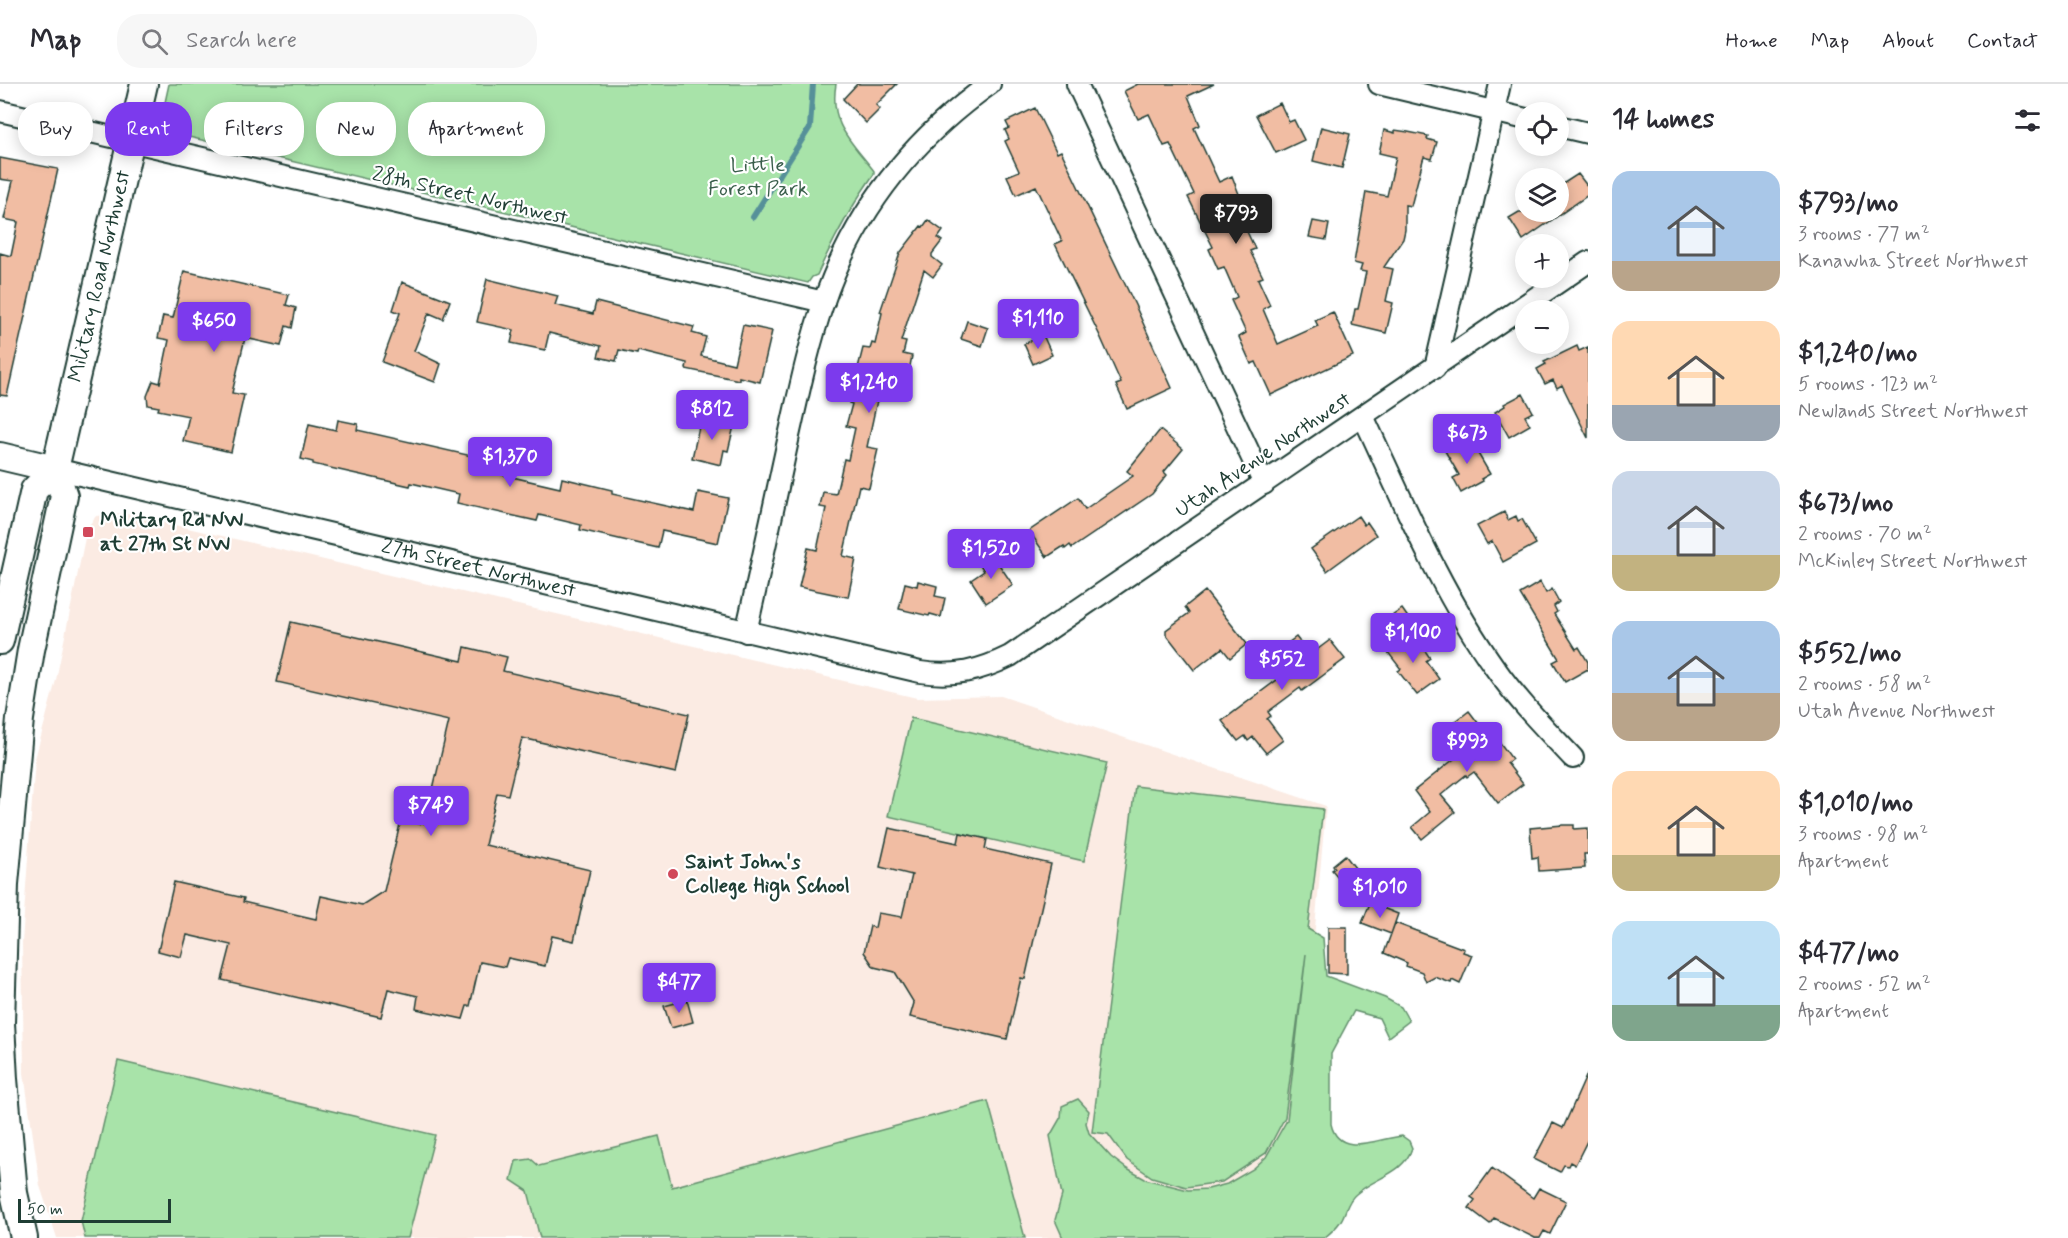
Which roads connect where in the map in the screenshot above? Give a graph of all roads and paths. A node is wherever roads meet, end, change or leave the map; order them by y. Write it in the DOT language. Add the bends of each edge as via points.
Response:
graph roads {
  1 [pos="144,84"];
  2 [pos="990,84"];
  3 [pos="1077,84"];
  4 [pos="1379,84"];
  5 [pos="1500,84"];
  6 [pos="140,102"];
  7 [pos="0,111"];
  8 [pos="1494,111"];
  9 [pos="1515,116"];
  10 [pos="1569,129"];
  11 [pos="1588,133"];
  12 [pos="105,136"];
  13 [pos="128,156"];
  14 [pos="192,156"];
  15 [pos="1588,262"];
  16 [pos="824,302"];
  17 [pos="1435,368"];
  18 [pos="1363,416"];
  19 [pos="0,456"];
  20 [pos="55,469"];
  21 [pos="1264,484"];
  22 [pos="746,632"];
  23 [pos="0,641"];
  24 [pos="959,674"];
  25 [pos="1573,758"];
  26 [pos="24,1238"];
  1 -- 6 [label="main road, Military Road Northwest"];
  2 -- 16 [label="street" via="942,120 891,176 853,234"];
  3 -- 21 [label="street"];
  4 -- 8 [label="street"];
  5 -- 8 [label="street"];
  7 -- 12 [label="street, 28th Street Northwest"];
  8 -- 9 [label="street"];
  8 -- 17 [label="street"];
  10 -- 11 [label="street"];
  13 -- 20 [label="main road, Military Road Northwest"];
  14 -- 16 [label="street, 28th Street Northwest"];
  15 -- 17 [label="street, Utah Avenue Northwest"];
  16 -- 22 [label="street" via="806,363"];
  17 -- 18 [label="street, Utah Avenue Northwest"];
  18 -- 21 [label="street, Utah Avenue Northwest"];
  18 -- 25 [label="street" via="1433,563 1470,630 1521,702"];
  19 -- 20 [label="main road, 27th Street Northwest"];
  20 -- 22 [label="street, 27th Street Northwest"];
  20 -- 23 [label="main road" via="34,490"];
  20 -- 26 [label="main road" via="64,496 22,707 5,884 1,1023 4,1079 14,1192"];
  21 -- 24 [label="street, Utah Avenue Northwest" via="1010,656"];
  22 -- 24 [label="street, 27th Street Northwest" via="921,672"];
}
